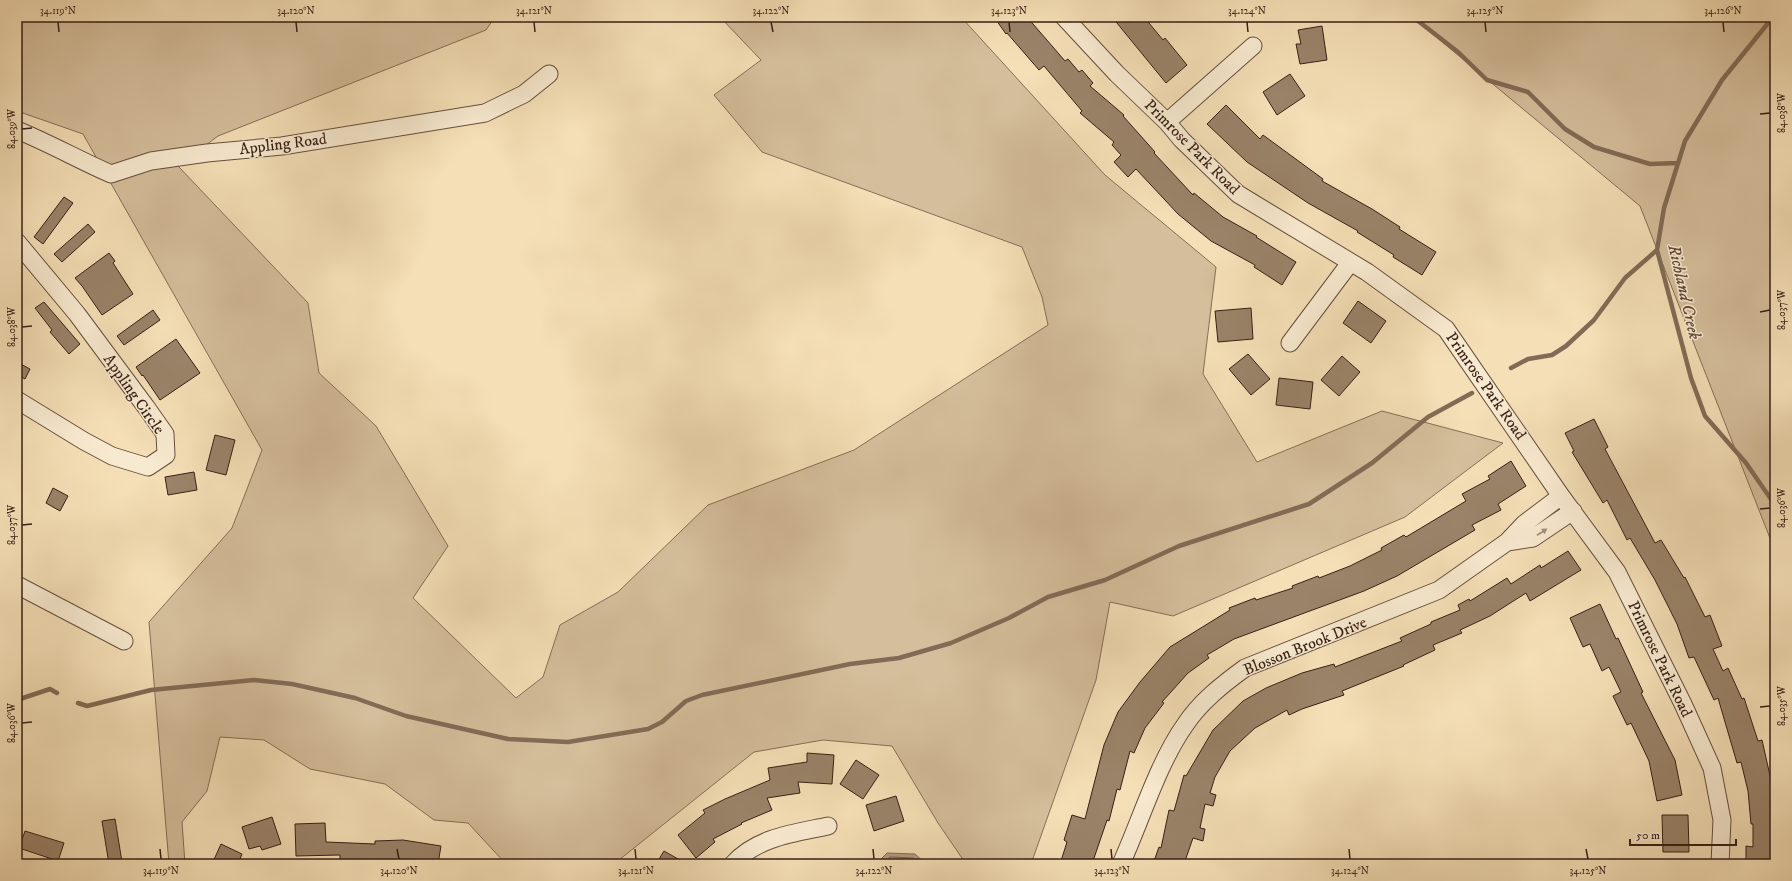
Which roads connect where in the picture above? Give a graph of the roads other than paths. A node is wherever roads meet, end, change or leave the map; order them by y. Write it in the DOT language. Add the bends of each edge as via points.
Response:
graph roads {
  1 [pos="1064,17"];
  2 [pos="1253,46"];
  3 [pos="549,74"];
  4 [pos="1167,122"];
  5 [pos="17,130"];
  6 [pos="17,242"];
  7 [pos="1350,263"];
  8 [pos="1290,343"];
  9 [pos="17,400"];
  10 [pos="1561,496"];
  11 [pos="1573,511"];
  12 [pos="1507,542"];
  13 [pos="17,585"];
  14 [pos="124,641"];
  15 [pos="828,826"];
  16 [pos="733,864"];
  17 [pos="1121,864"];
  18 [pos="1720,864"];
  1 -- 4 [label="street, Primrose Park Road" via="1116,74"];
  2 -- 4 [label="street"];
  3 -- 5 [label="street, Appling Road" via="524,94 485,113 282,146 207,153 151,162 111,174"];
  4 -- 7 [label="street, Primrose Park Road" via="1238,194"];
  6 -- 9 [label="street, Appling Circle" via="77,314 165,434 166,454 148,467 112,456"];
  7 -- 8 [label="street"];
  7 -- 10 [label="street, Primrose Park Road" via="1367,272 1446,329"];
  10 -- 11 [label="street, Primrose Park Road"];
  10 -- 12 [label="street, Blosson Brook Drive" via="1524,524"];
  12 -- 11 [label="street, Blosson Brook Drive, one-way" via="1533,538"];
  11 -- 18 [label="street, Primrose Park Road" via="1617,572 1712,768 1722,820"];
  12 -- 17 [label="street, Blosson Brook Drive" via="1439,590 1245,668 1217,689 1185,724 1170,749"];
  13 -- 14 [label="street"];
  15 -- 16 [label="street" via="770,838 738,858"];
}
